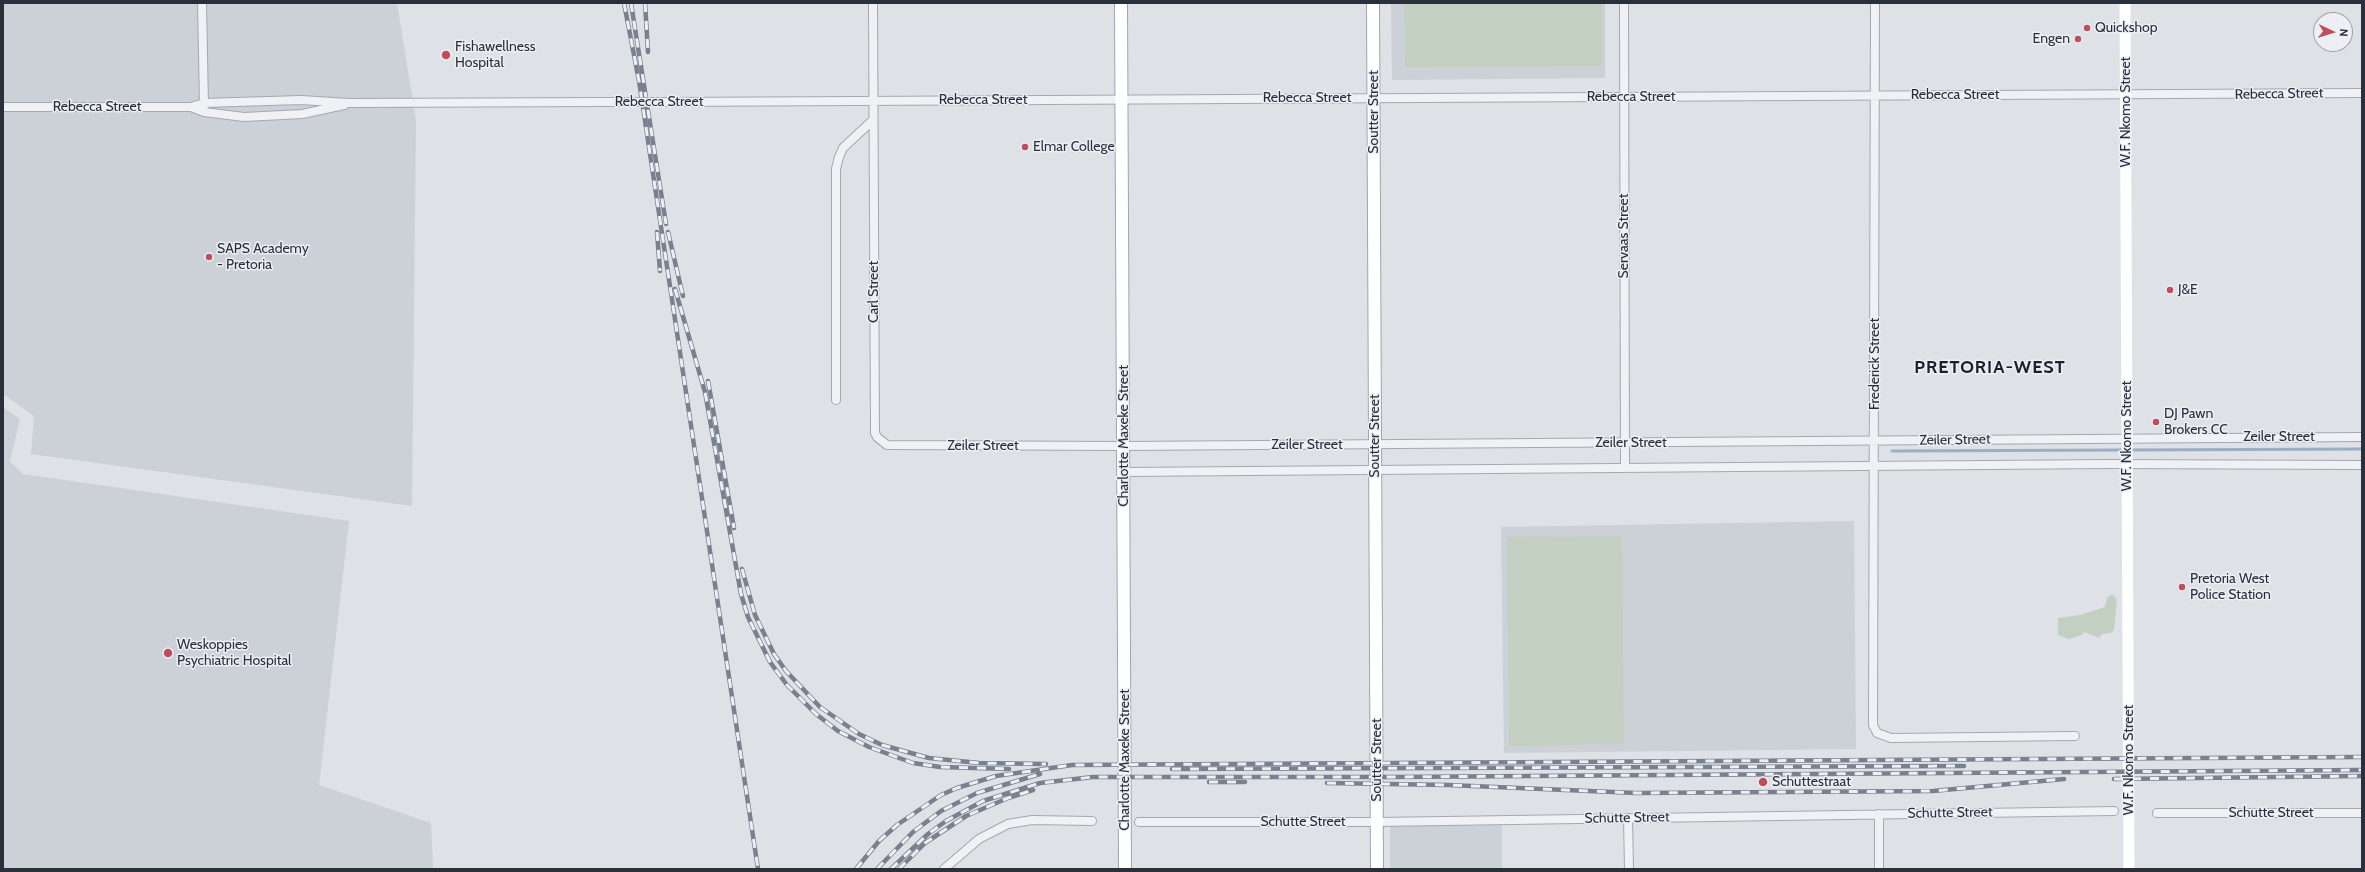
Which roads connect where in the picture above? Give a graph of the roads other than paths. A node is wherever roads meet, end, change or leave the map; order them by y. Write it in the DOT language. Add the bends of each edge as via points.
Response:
graph roads {
  1 [pos="202,3"];
  2 [pos="873,3"];
  3 [pos="1121,3"];
  4 [pos="1373,3"];
  5 [pos="1624,3"];
  6 [pos="1875,3"];
  7 [pos="2125,3"];
  8 [pos="2362,93"];
  9 [pos="1876,95"];
  10 [pos="2126,96"];
  11 [pos="1374,97"];
  12 [pos="1624,97"];
  13 [pos="1121,99"];
  14 [pos="874,100"];
  15 [pos="204,103"];
  16 [pos="349,103"];
  17 [pos="3,107"];
  18 [pos="191,107"];
  19 [pos="204,112"];
  20 [pos="873,120"];
  21 [pos="836,400"];
  22 [pos="2362,437"];
  23 [pos="2127,439"];
  24 [pos="1874,442"];
  25 [pos="1624,443"];
  26 [pos="1375,444"];
  27 [pos="900,446"];
  28 [pos="1124,446"];
  29 [pos="2127,463"];
  30 [pos="2362,465"];
  31 [pos="1873,466"];
  32 [pos="1625,468"];
  33 [pos="1375,469"];
  34 [pos="1124,472"];
  35 [pos="2075,736"];
  36 [pos="2114,811"];
  37 [pos="2157,813"];
  38 [pos="2362,813"];
  39 [pos="1879,814"];
  40 [pos="1628,818"];
  41 [pos="1092,821"];
  42 [pos="1139,822"];
  43 [pos="1378,822"];
  44 [pos="944,869"];
  45 [pos="1125,869"];
  46 [pos="1377,869"];
  47 [pos="1629,869"];
  48 [pos="1879,869"];
  49 [pos="2129,869"];
  1 -- 15 [label="street"];
  2 -- 14 [label="street, Carl Street"];
  3 -- 13 [label="main road, Charlotte Maxeke Street"];
  4 -- 11 [label="main road, Soutter Street"];
  5 -- 12 [label="street, Servaas Street"];
  6 -- 9 [label="street, Frederick Street"];
  7 -- 10 [label="main road, W.F. Nkomo Street"];
  8 -- 10 [label="street, Rebecca Street"];
  9 -- 10 [label="street, Rebecca Street"];
  9 -- 12 [label="street, Rebecca Street"];
  9 -- 24 [label="street, Frederick Street"];
  10 -- 23 [label="main road, W.F. Nkomo Street"];
  11 -- 12 [label="street, Rebecca Street"];
  11 -- 13 [label="street, Rebecca Street"];
  11 -- 26 [label="main road, Soutter Street"];
  12 -- 25 [label="street, Servaas Street"];
  13 -- 14 [label="street, Rebecca Street"];
  13 -- 28 [label="main road, Charlotte Maxeke Street"];
  14 -- 16 [label="street, Rebecca Street, bridge"];
  14 -- 20 [label="street, Carl Street"];
  15 -- 16 [label="street, Rebecca Street" via="301,100"];
  15 -- 18 [label="street, Rebecca Street"];
  15 -- 19 [label="street"];
  16 -- 19 [label="street, Rebecca Street" via="318,112 279,116 244,117"];
  17 -- 18 [label="street, Rebecca Street"];
  18 -- 19 [label="street, Rebecca Street"];
  20 -- 21 [label="street" via="844,148 836,169"];
  20 -- 27 [label="street, Carl Street" via="875,433 885,444"];
  22 -- 23 [label="street, Zeiler Street"];
  23 -- 24 [label="street, Zeiler Street"];
  23 -- 29 [label="main road, W.F. Nkomo Street"];
  24 -- 25 [label="street, Zeiler Street"];
  24 -- 31 [label="street, Frederick Street"];
  25 -- 26 [label="street, Zeiler Street"];
  25 -- 32 [label="street, Servaas Street"];
  26 -- 28 [label="street, Zeiler Street"];
  26 -- 33 [label="main road, Soutter Street"];
  27 -- 28 [label="street, Zeiler Street"];
  28 -- 34 [label="main road, Charlotte Maxeke Street"];
  29 -- 30 [label="street, Zeiler Street"];
  29 -- 31 [label="street, Zeiler Street"];
  29 -- 49 [label="main road, W.F. Nkomo Street"];
  31 -- 32 [label="street, Zeiler Street"];
  31 -- 35 [label="street, Frederick Street" via="1873,725 1878,733 1891,738"];
  32 -- 33 [label="street, Zeiler Street"];
  33 -- 34 [label="street, Zeiler Street"];
  33 -- 43 [label="main road, Soutter Street"];
  34 -- 45 [label="main road, Charlotte Maxeke Street"];
  36 -- 39 [label="street, Schutte Street"];
  37 -- 38 [label="street, Schutte Street"];
  39 -- 40 [label="street, Schutte Street"];
  39 -- 48 [label="street"];
  40 -- 43 [label="street, Schutte Street"];
  40 -- 47 [label="street"];
  41 -- 44 [label="street" via="1032,820 1008,824 979,839"];
  42 -- 43 [label="street, Schutte Street"];
  43 -- 46 [label="main road, Soutter Street"];
}
